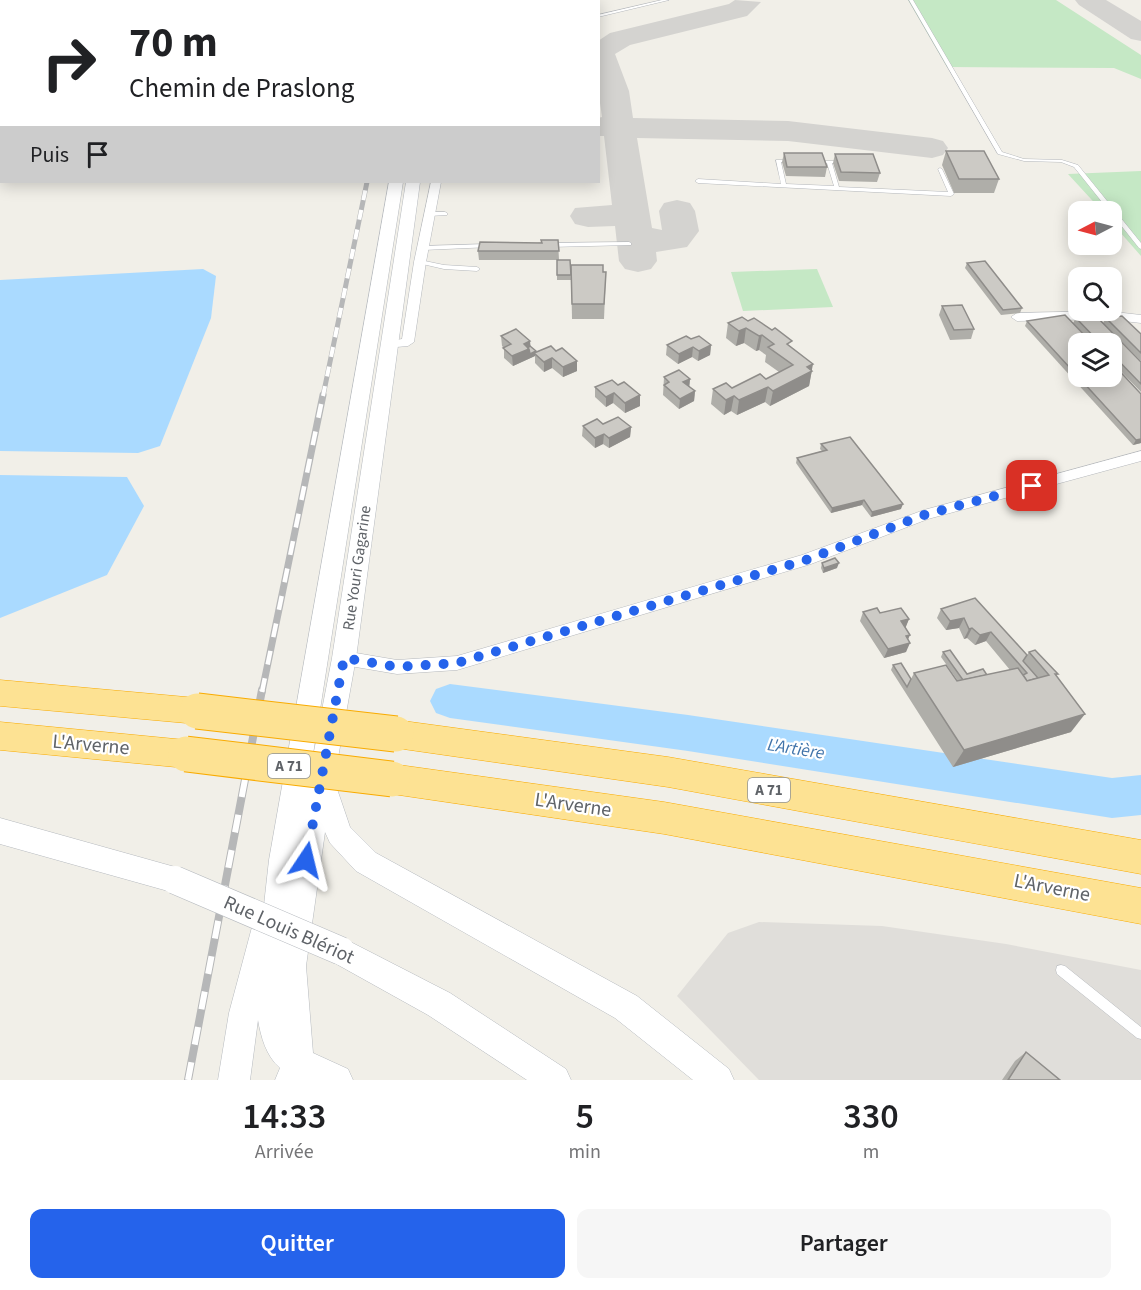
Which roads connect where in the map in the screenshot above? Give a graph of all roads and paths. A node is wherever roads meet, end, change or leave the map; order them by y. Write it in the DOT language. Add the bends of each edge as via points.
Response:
graph roads {
  1 [pos="667,0"];
  2 [pos="911,0"];
  3 [pos="600,16"];
  4 [pos="798,161"];
  5 [pos="809,161"];
  6 [pos="829,162"];
  7 [pos="849,162"];
  8 [pos="940,169"];
  9 [pos="698,181"];
  10 [pos="396,183"];
  11 [pos="413,183"];
  12 [pos="436,183"];
  13 [pos="784,185"];
  14 [pos="837,188"];
  15 [pos="429,214"];
  16 [pos="445,214"];
  17 [pos="629,244"];
  18 [pos="502,246"];
  19 [pos="536,246"];
  20 [pos="1141,247"];
  21 [pos="423,248"];
  22 [pos="420,262"];
  23 [pos="477,269"];
  24 [pos="1017,317"];
  25 [pos="1141,319"];
  26 [pos="399,343"];
  27 [pos="1141,456"];
  28 [pos="344,658"];
  29 [pos="0,693"];
  30 [pos="0,736"];
  31 [pos="322,776"];
  32 [pos="0,831"];
  33 [pos="1141,857"];
  34 [pos="284,860"];
  35 [pos="1141,906"];
  36 [pos="1061,970"];
  37 [pos="1141,1034"];
  38 [pos="295,1071"];
  39 [pos="234,1080"];
  40 [pos="337,1080"];
  41 [pos="555,1080"];
  42 [pos="718,1080"];
  1 -- 3 [label="lane"];
  2 -- 20 [label="lane" via="1000,153 1076,166"];
  4 -- 13 [label="lane" via="778,161"];
  5 -- 6 [label="lane"];
  6 -- 7 [label="lane"];
  6 -- 14 [label="lane"];
  8 -- 14 [label="lane" via="951,194"];
  9 -- 13 [label="lane"];
  10 -- 34 [label="main road, Rue Youri Gagarine"];
  11 -- 26 [label="main road, Rue Youri Gagarine"];
  12 -- 15 [label="street"];
  13 -- 14 [label="lane"];
  15 -- 16 [label="lane"];
  15 -- 21 [label="street"];
  17 -- 19 [label="lane"];
  18 -- 21 [label="lane"];
  21 -- 22 [label="street"];
  22 -- 23 [label="lane"];
  22 -- 26 [label="street"];
  24 -- 25 [label="street" via="1106,315"];
  26 -- 28 [label="main road, Rue Youri Gagarine"];
  27 -- 28 [label="street" via="924,515 806,560 457,663 397,667"];
  28 -- 31 [label="main road, Rue Youri Gagarine"];
  29 -- 33 [label="highway, A 71, bridge" via="396,734 679,774"];
  30 -- 35 [label="highway, L'Arverne / A 71, bridge" via="392,778 711,826"];
  31 -- 38 [label="main road, Rue Youri Gagarine" via="291,966"];
  31 -- 42 [label="main road" via="339,834 366,862 626,1007"];
  32 -- 41 [label="main road, Rue Louis Blériot, bridge" via="175,880 341,951 439,1004"];
  34 -- 38 [label="main road" via="271,1009 274,1030"];
  34 -- 39 [label="main road" via="244,1013"];
  36 -- 37 [label="lane"];
  38 -- 40 [label="main road"];
}
